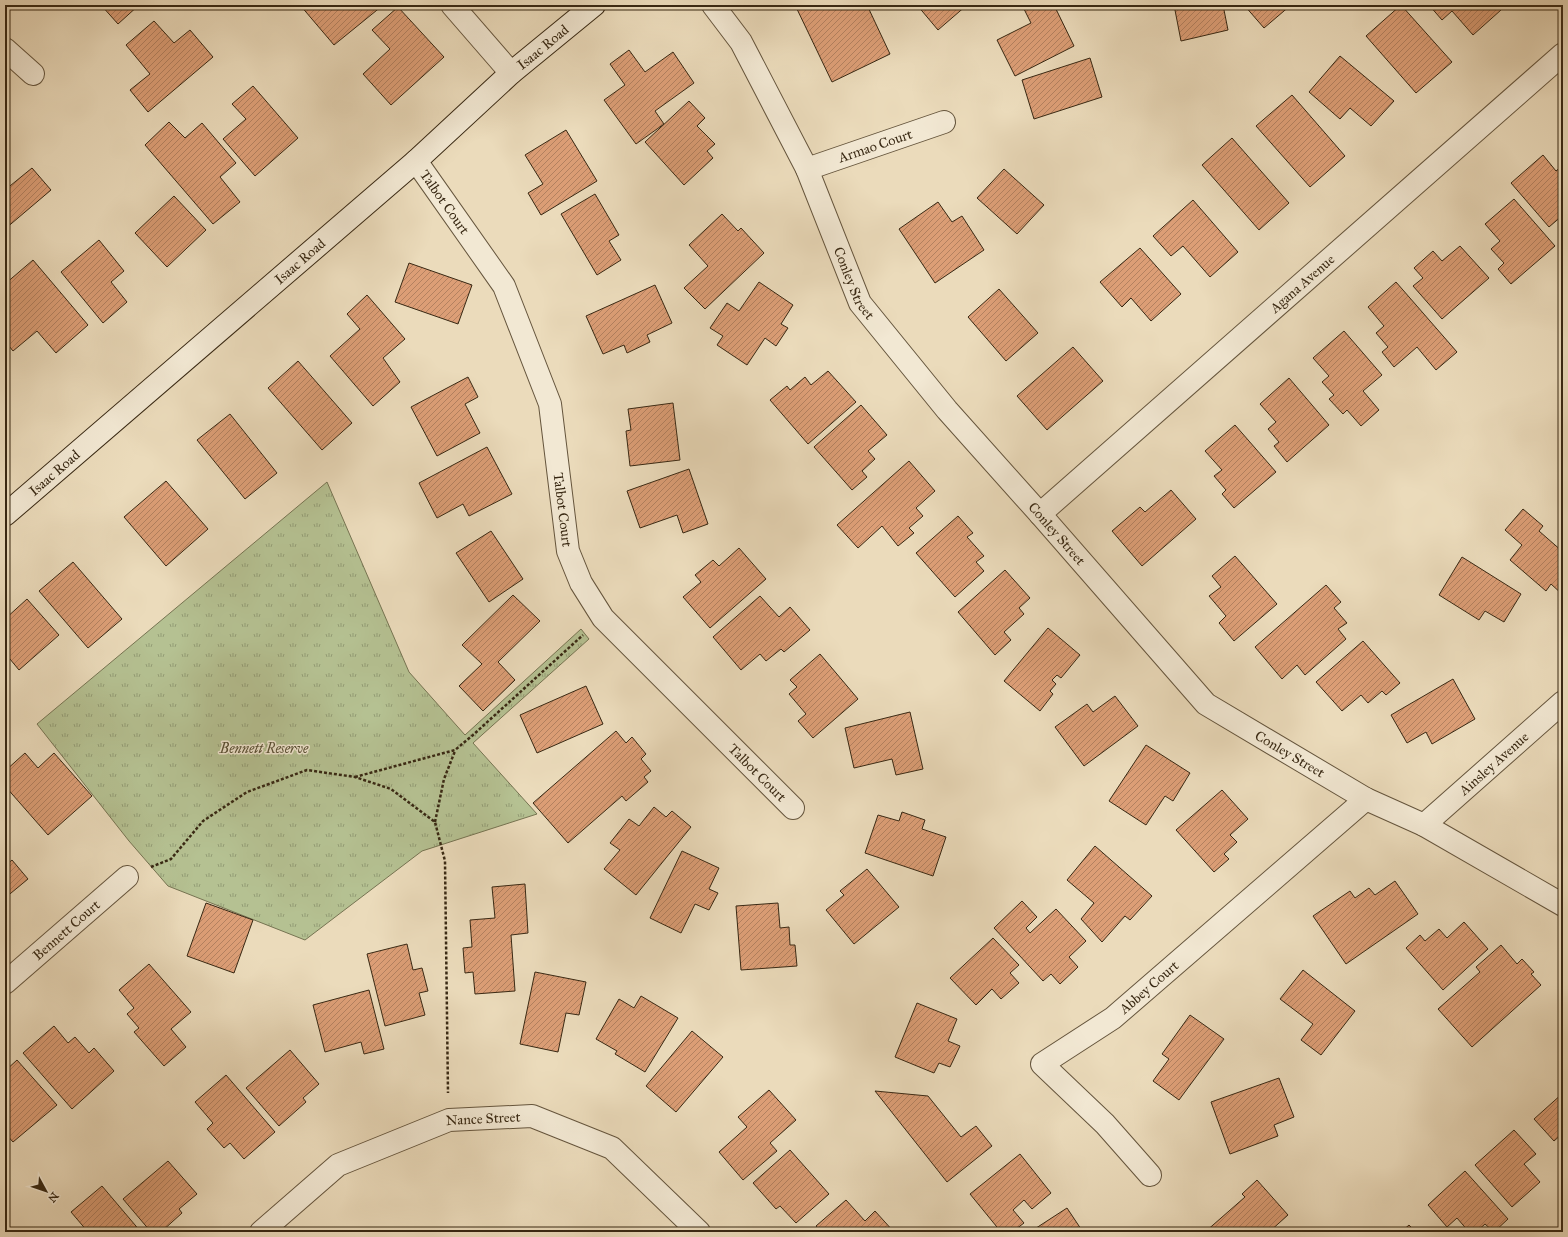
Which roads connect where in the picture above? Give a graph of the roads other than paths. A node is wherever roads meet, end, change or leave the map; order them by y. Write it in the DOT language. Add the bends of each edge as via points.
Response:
graph roads {
  1 [pos="452,5"];
  2 [pos="594,5"];
  3 [pos="713,5"];
  4 [pos="5,48"];
  5 [pos="1563,54"];
  6 [pos="511,73"];
  7 [pos="33,74"];
  8 [pos="944,122"];
  9 [pos="416,161"];
  10 [pos="807,169"];
  11 [pos="1040,514"];
  12 [pos="5,515"];
  13 [pos="1563,702"];
  14 [pos="1366,800"];
  15 [pos="793,808"];
  16 [pos="1424,825"];
  17 [pos="127,877"];
  18 [pos="1563,905"];
  19 [pos="5,983"];
  20 [pos="1150,1175"];
  21 [pos="261,1232"];
  22 [pos="699,1232"];
  1 -- 6 [label="street"];
  2 -- 6 [label="street, Isaac Road"];
  3 -- 10 [label="street, Conley Street" via="741,42"];
  4 -- 7 [label="street"];
  5 -- 11 [label="street, Agana Avenue"];
  6 -- 9 [label="street, Isaac Road"];
  8 -- 10 [label="street, Armao Court"];
  9 -- 12 [label="street, Isaac Road"];
  9 -- 15 [label="street, Talbot Court" via="504,286 550,404 568,551 602,618"];
  10 -- 11 [label="street, Conley Street" via="860,303 947,410"];
  11 -- 14 [label="street, Conley Street" via="1206,704"];
  13 -- 16 [label="street, Ainsley Avenue"];
  14 -- 16 [label="street, Conley Street"];
  14 -- 20 [label="street, Abbey Court" via="1112,1018 1042,1064 1105,1124"];
  16 -- 18 [label="street, Conley Street"];
  17 -- 19 [label="street, Bennett Court"];
  21 -- 22 [label="street, Nance Street" via="338,1165 449,1120 532,1116 612,1148"];
}
